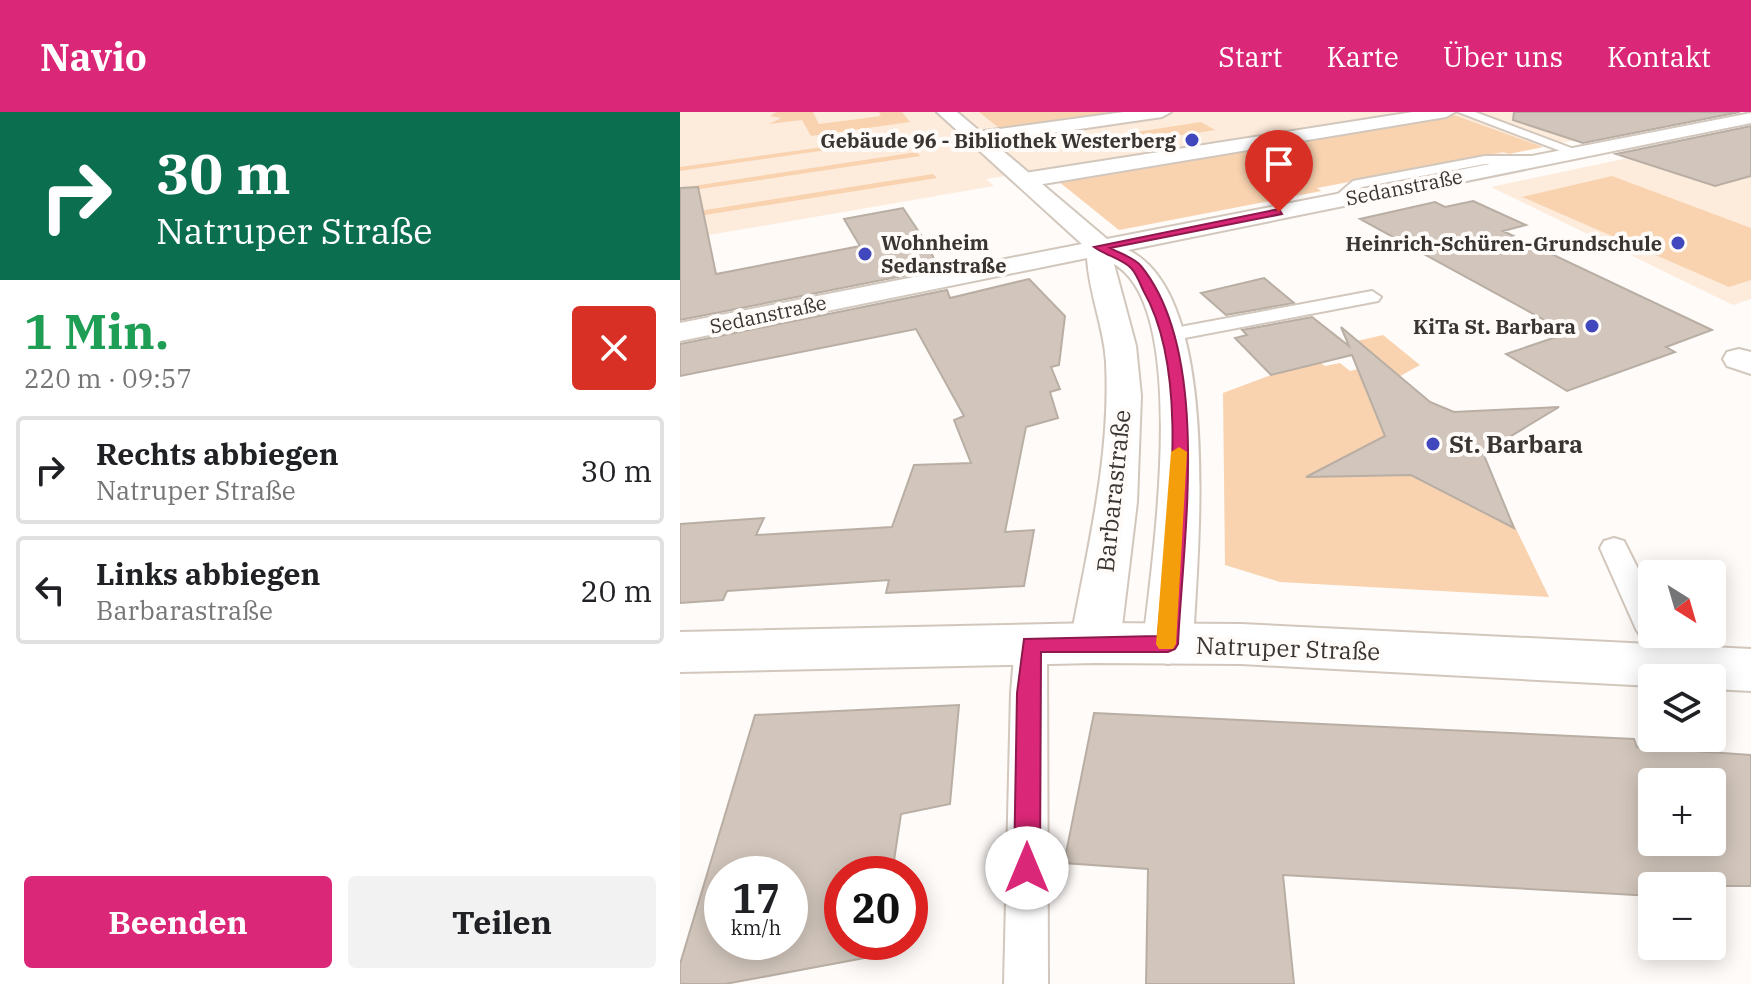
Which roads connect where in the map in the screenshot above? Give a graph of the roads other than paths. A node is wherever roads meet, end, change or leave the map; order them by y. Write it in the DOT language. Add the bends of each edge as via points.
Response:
graph roads {
  1 [pos="946,112"];
  2 [pos="1162,112"];
  3 [pos="1446,112"];
  4 [pos="1464,112"];
  5 [pos="1751,118"];
  6 [pos="977,138"];
  7 [pos="1576,152"];
  8 [pos="1025,180"];
  9 [pos="1100,247"];
  10 [pos="1372,297"];
  11 [pos="680,332"];
  12 [pos="1169,335"];
  13 [pos="1614,548"];
  14 [pos="1638,598"];
  15 [pos="1638,642"];
  16 [pos="1095,643"];
  17 [pos="1031,644"];
  18 [pos="1168,644"];
  19 [pos="1679,648"];
  20 [pos="680,652"];
  21 [pos="1751,670"];
  22 [pos="1026,984"];
  1 -- 6 [label="street"];
  2 -- 6 [label="street"];
  3 -- 8 [label="street"];
  4 -- 7 [label="lane"];
  5 -- 7 [label="street, Sedanstraße"];
  6 -- 8 [label="street"];
  7 -- 9 [label="street, Sedanstraße"];
  8 -- 9 [label="street"];
  9 -- 11 [label="street, Sedanstraße"];
  9 -- 12 [label="street" via="1136,266"];
  9 -- 16 [label="street, Barbarastraße" via="1099,272 1121,358 1123,406"];
  10 -- 12 [label="lane"];
  12 -- 18 [label="street" via="1178,395 1179,464"];
  13 -- 14 [label="lane"];
  15 -- 18 [label="street, Natruper Straße"];
  16 -- 17 [label="street, Natruper Straße"];
  16 -- 18 [label="street, Natruper Straße"];
  17 -- 20 [label="street, Natruper Straße"];
  17 -- 22 [label="lane"];
  19 -- 21 [label="street, Natruper Straße"];
}
